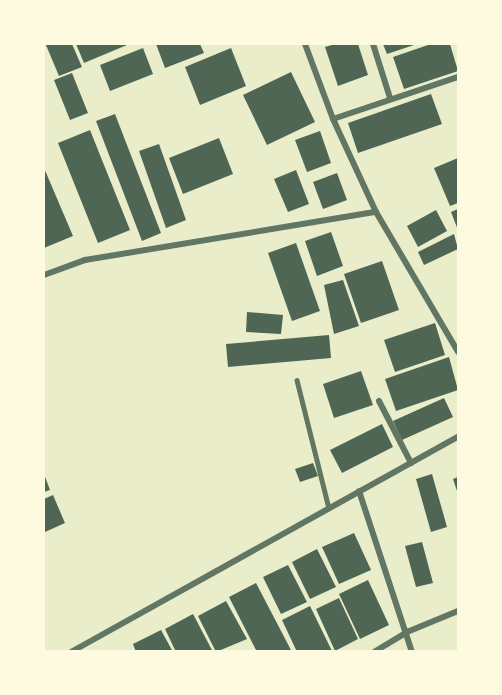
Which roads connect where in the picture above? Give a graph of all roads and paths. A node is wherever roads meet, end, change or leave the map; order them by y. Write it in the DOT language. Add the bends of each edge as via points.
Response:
graph roads {
  1 [pos="305,44"];
  2 [pos="373,44"];
  3 [pos="458,77"];
  4 [pos="390,98"];
  5 [pos="333,119"];
  6 [pos="376,212"];
  7 [pos="44,275"];
  8 [pos="459,352"];
  9 [pos="297,380"];
  10 [pos="379,401"];
  11 [pos="459,437"];
  12 [pos="411,463"];
  13 [pos="358,491"];
  14 [pos="329,508"];
  15 [pos="459,611"];
  16 [pos="407,632"];
  17 [pos="71,651"];
  18 [pos="374,651"];
  19 [pos="412,651"];
  1 -- 5 [label="street"];
  2 -- 4 [label="street"];
  3 -- 4 [label="street"];
  4 -- 5 [label="street"];
  5 -- 6 [label="street"];
  6 -- 7 [label="street" via="85,260"];
  6 -- 8 [label="street"];
  9 -- 14 [label="lane"];
  10 -- 12 [label="street"];
  11 -- 12 [label="street"];
  12 -- 13 [label="street"];
  13 -- 14 [label="street"];
  13 -- 16 [label="street"];
  14 -- 17 [label="street"];
  15 -- 16 [label="street"];
  16 -- 18 [label="street"];
  16 -- 19 [label="street"];
}
